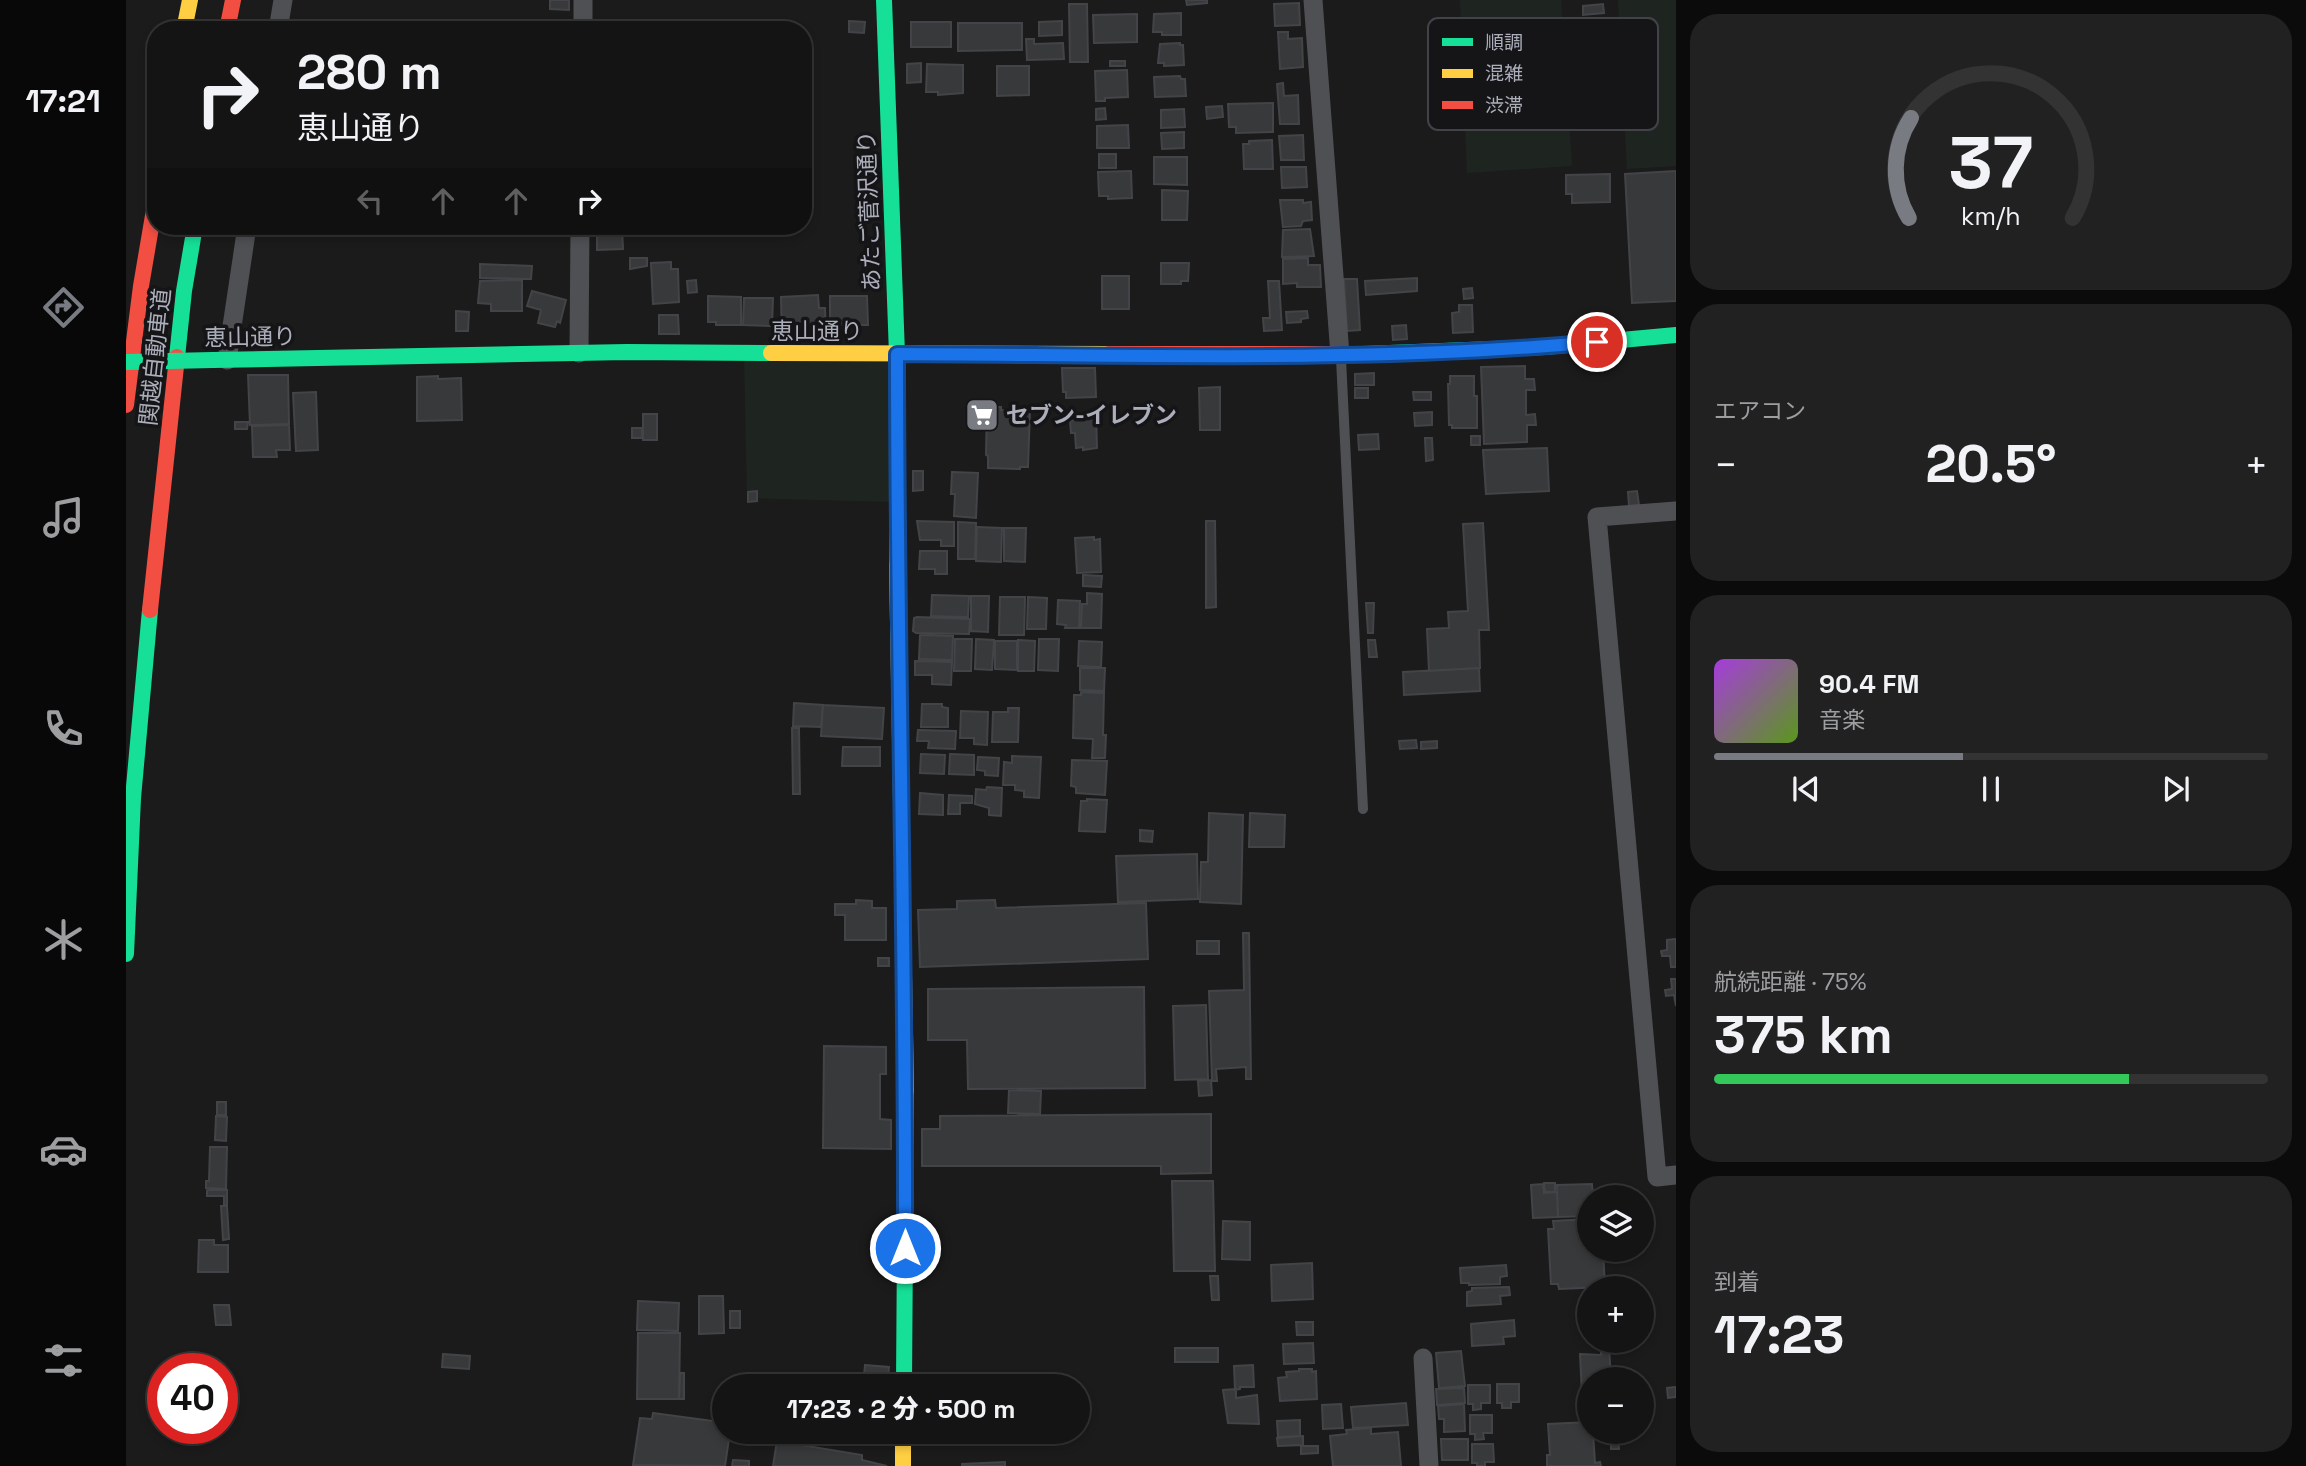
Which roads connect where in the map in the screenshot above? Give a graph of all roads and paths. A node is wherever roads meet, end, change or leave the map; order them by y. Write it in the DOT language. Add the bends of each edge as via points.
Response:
graph roads {
  1 [pos="190,0"];
  2 [pos="233,0"];
  3 [pos="283,0"];
  4 [pos="583,0"];
  5 [pos="884,0"];
  6 [pos="1313,0"];
  7 [pos="186,21"];
  8 [pos="229,21"];
  9 [pos="280,21"];
  10 [pos="583,21"];
  11 [pos="150,235"];
  12 [pos="193,235"];
  13 [pos="245,235"];
  14 [pos="580,235"];
  15 [pos="1676,335"];
  16 [pos="579,353"];
  17 [pos="897,354"];
  18 [pos="1340,355"];
  19 [pos="220,360"];
  20 [pos="126,362"];
  21 [pos="126,405"];
  22 [pos="1676,511"];
  23 [pos="1363,809"];
  24 [pos="126,954"];
  25 [pos="1676,1175"];
  26 [pos="1423,1358"];
  27 [pos="904,1374"];
  28 [pos="903,1444"];
  29 [pos="903,1466"];
  30 [pos="1429,1466"];
  1 -- 7 [label="main road"];
  2 -- 8 [label="main road"];
  3 -- 9 [label="street"];
  4 -- 10 [label="street"];
  5 -- 17 [label="main road, あたご菅沢通り"];
  6 -- 18 [label="street"];
  11 -- 21 [label="main road, 関越自動車道"];
  12 -- 24 [label="main road, 関越自動車道" via="135,771"];
  13 -- 19 [label="street"];
  14 -- 16 [label="street"];
  15 -- 18 [label="main road, 恵山通り"];
  16 -- 17 [label="main road, 恵山通り"];
  16 -- 19 [label="main road, 恵山通り"];
  17 -- 18 [label="main road, 恵山通り"];
  17 -- 27 [label="main road, あたご菅沢通り" via="906,1082"];
  18 -- 23 [label="lane"];
  19 -- 20 [label="main road, 恵山通り, bridge"];
  22 -- 25 [label="street" via="1597,517 1657,1177"];
  26 -- 30 [label="street"];
  28 -- 29 [label="main road"];
}
